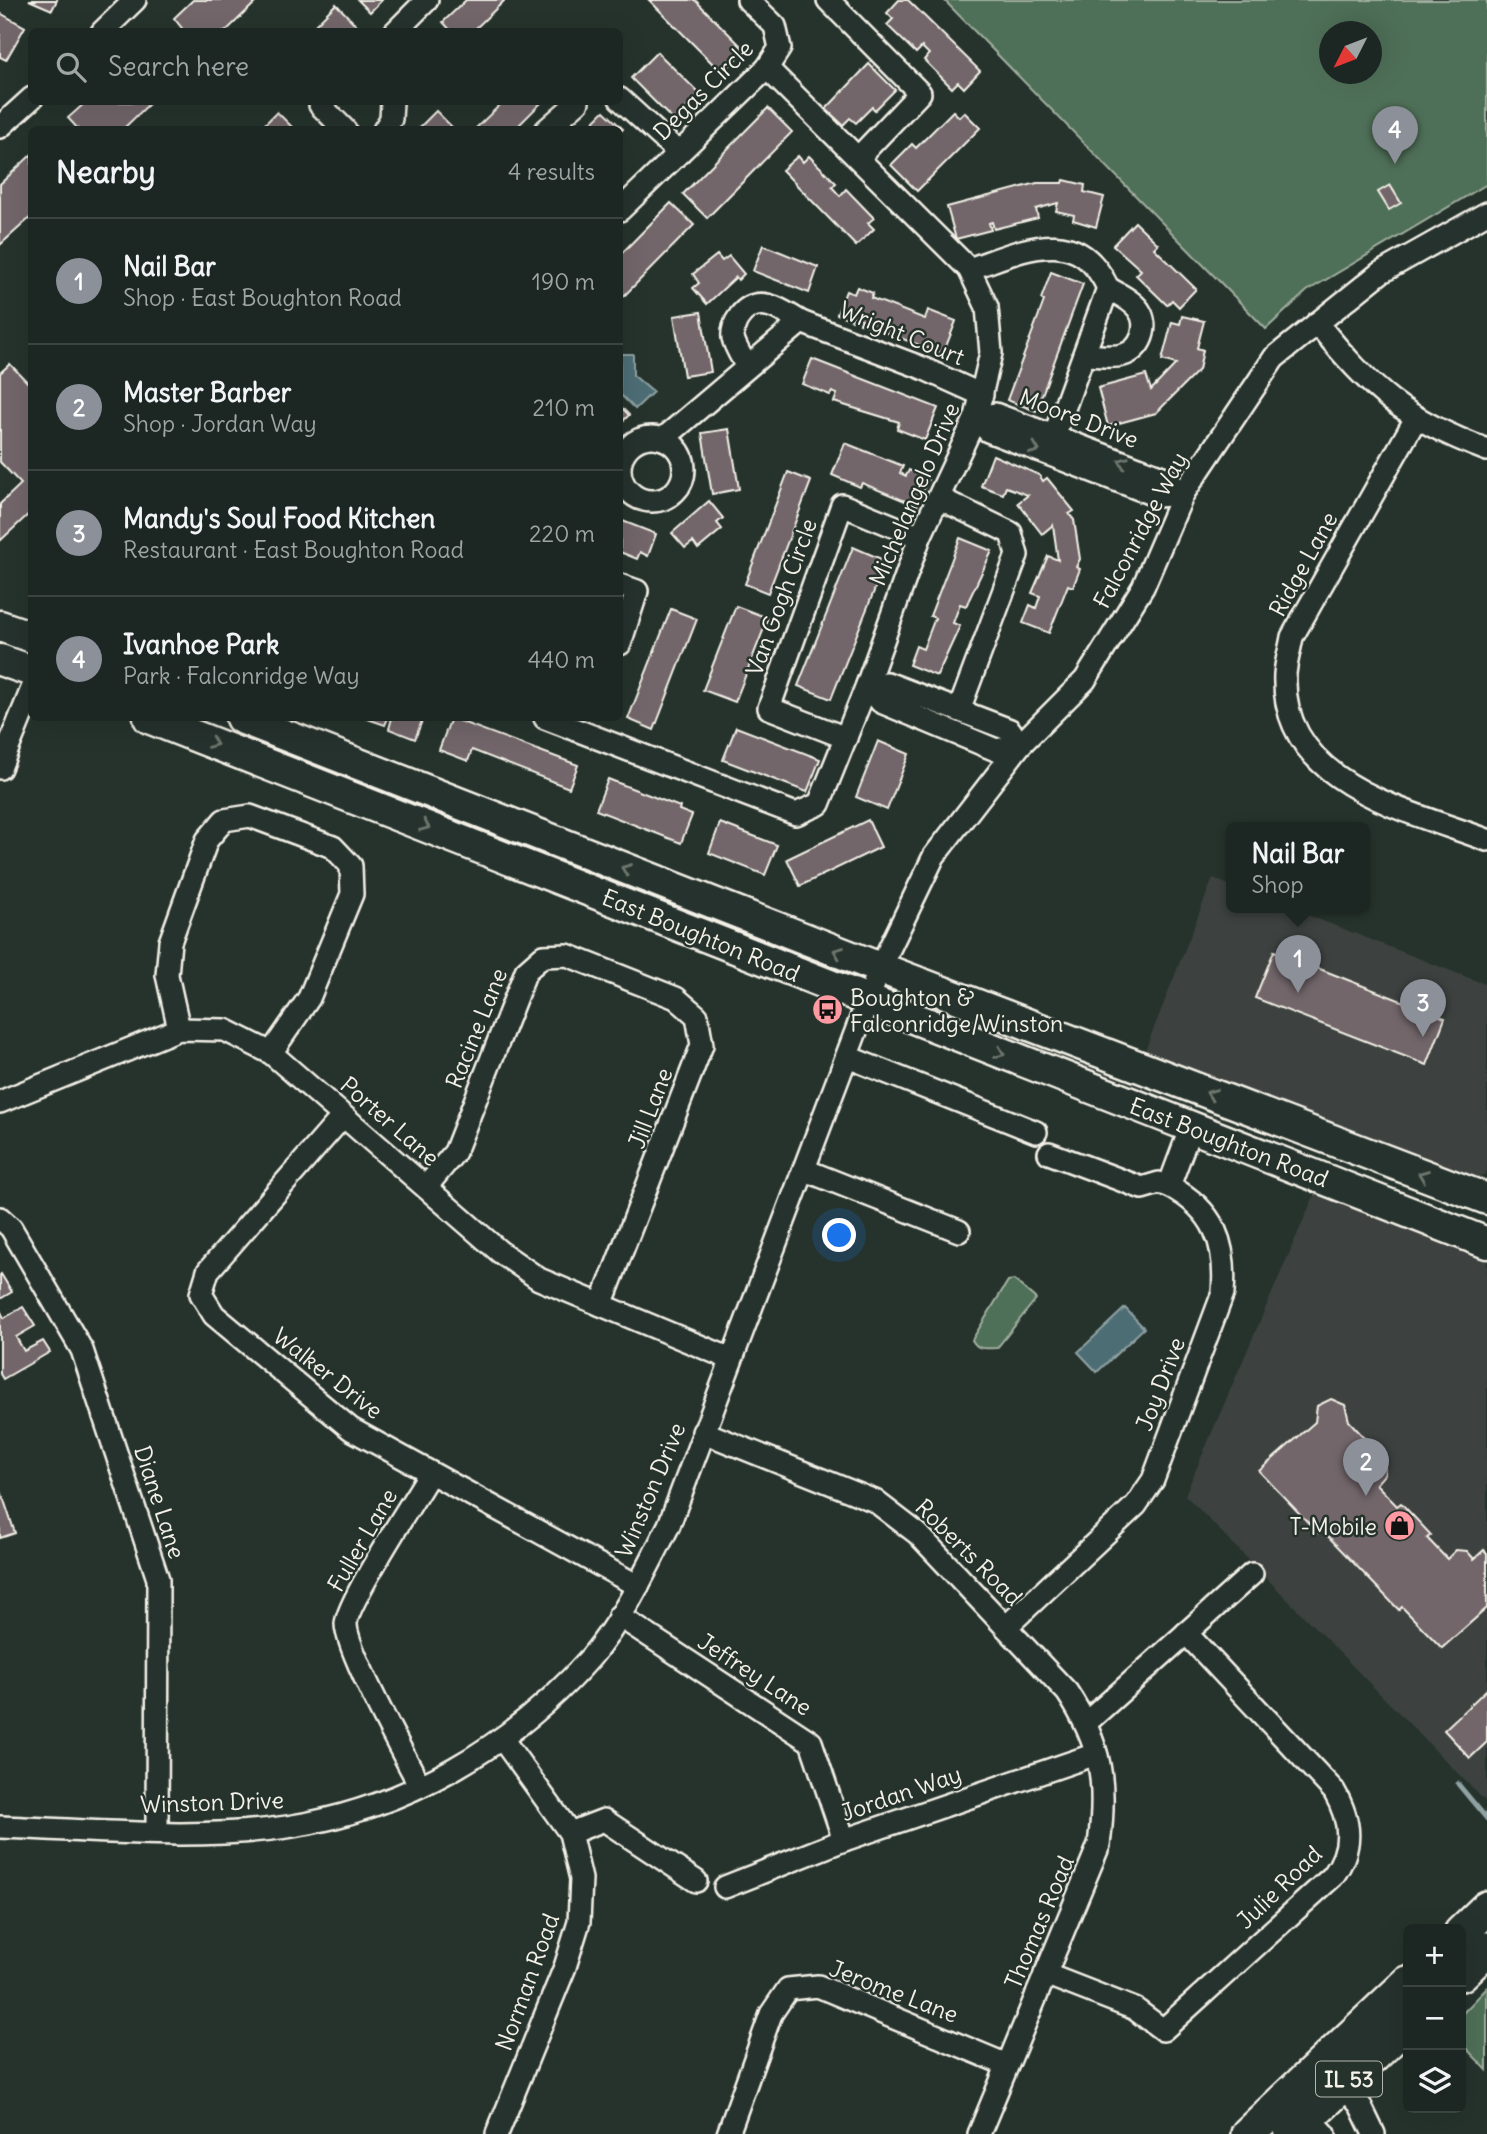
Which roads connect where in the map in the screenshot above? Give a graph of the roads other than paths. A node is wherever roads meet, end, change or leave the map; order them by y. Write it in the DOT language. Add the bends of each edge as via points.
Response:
graph roads {
  1 [pos="135,0"];
  2 [pos="427,0"];
  3 [pos="748,0"];
  4 [pos="828,0"];
  5 [pos="106,28"];
  6 [pos="399,28"];
  7 [pos="766,68"];
  8 [pos="28,102"];
  9 [pos="623,102"];
  10 [pos="320,105"];
  11 [pos="392,105"];
  12 [pos="575,105"];
  13 [pos="341,126"];
  14 [pos="387,126"];
  15 [pos="551,126"];
  16 [pos="0,127"];
  17 [pos="679,153"];
  18 [pos="858,158"];
  19 [pos="623,207"];
  20 [pos="1487,213"];
  21 [pos="969,269"];
  22 [pos="1108,288"];
  23 [pos="802,322"];
  24 [pos="1317,323"];
  25 [pos="1084,355"];
  26 [pos="747,368"];
  27 [pos="982,395"];
  28 [pos="976,417"];
  29 [pos="1415,419"];
  30 [pos="1054,436"];
  31 [pos="663,439"];
  32 [pos="1487,450"];
  33 [pos="1183,494"];
  34 [pos="941,499"];
  35 [pos="920,537"];
  36 [pos="623,586"];
  37 [pos="0,625"];
  38 [pos="623,635"];
  39 [pos="28,636"];
  40 [pos="0,660"];
  41 [pos="28,670"];
  42 [pos="867,685"];
  43 [pos="28,699"];
  44 [pos="959,710"];
  45 [pos="157,721"];
  46 [pos="249,721"];
  47 [pos="563,721"];
  48 [pos="592,726"];
  49 [pos="846,738"];
  50 [pos="1020,745"];
  51 [pos="0,768"];
  52 [pos="1487,840"];
  53 [pos="880,968"];
  54 [pos="614,972"];
  55 [pos="868,1001"];
  56 [pos="179,1029"];
  57 [pos="271,1053"];
  58 [pos="848,1057"];
  59 [pos="0,1102"];
  60 [pos="343,1116"];
  61 [pos="1191,1127"];
  62 [pos="1036,1132"];
  63 [pos="1049,1153"];
  64 [pos="805,1170"];
  65 [pos="1169,1186"];
  66 [pos="426,1187"];
  67 [pos="1487,1199"];
  68 [pos="0,1218"];
  69 [pos="959,1231"];
  70 [pos="1485,1237"];
  71 [pos="601,1306"];
  72 [pos="731,1359"];
  73 [pos="703,1432"];
  74 [pos="430,1473"];
  75 [pos="1252,1574"];
  76 [pos="638,1586"];
  77 [pos="620,1616"];
  78 [pos="1006,1627"];
  79 [pos="1186,1633"];
  80 [pos="1087,1722"];
  81 [pos="503,1740"];
  82 [pos="1096,1754"];
  83 [pos="420,1786"];
  84 [pos="0,1827"];
  85 [pos="157,1831"];
  86 [pos="570,1833"];
  87 [pos="844,1840"];
  88 [pos="696,1881"];
  89 [pos="725,1886"];
  90 [pos="1487,1908"];
  91 [pos="1466,1928"];
  92 [pos="1487,1950"];
  93 [pos="1466,1969"];
  94 [pos="1045,1974"];
  95 [pos="1405,1987"];
  96 [pos="1403,2027"];
  97 [pos="1007,2065"];
  98 [pos="1333,2075"];
  99 [pos="1303,2120"];
  100 [pos="497,2134"];
  101 [pos="728,2134"];
  102 [pos="979,2134"];
  103 [pos="1248,2134"];
  104 [pos="1374,2134"];
  1 -- 5 [label="street"];
  2 -- 6 [label="street"];
  3 -- 7 [label="street, Degas Circle" via="775,26 780,48"];
  4 -- 18 [label="street" via="920,93"];
  7 -- 17 [label="street, Degas Circle"];
  7 -- 18 [label="street, Michelangelo Drive"];
  8 -- 16 [label="street"];
  9 -- 17 [label="street"];
  10 -- 13 [label="street"];
  11 -- 14 [label="street"];
  12 -- 15 [label="street"];
  17 -- 19 [label="street, Degas Circle"];
  18 -- 21 [label="street, Michelangelo Drive"];
  20 -- 24 [label="street, Falconridge Way" via="1380,272"];
  21 -- 22 [label="street" via="1032,247 1072,247 1099,267"];
  21 -- 27 [label="street, Michelangelo Drive" via="987,307 991,353"];
  22 -- 25 [label="street"];
  22 -- 25 [label="street" via="1139,310 1143,336 1124,355"];
  23 -- 26 [label="street, Wright Court"];
  23 -- 26 [label="street, Wright Court" via="776,306 746,310 738,318 733,338"];
  23 -- 27 [label="street, Wright Court"];
  24 -- 29 [label="street" via="1383,396"];
  24 -- 33 [label="street, Falconridge Way" via="1274,358"];
  25 -- 30 [label="street"];
  26 -- 31 [label="street, Wright Court"];
  27 -- 28 [label="street, Michelangelo Drive"];
  28 -- 30 [label="street, Moore Drive" via="995,414"];
  28 -- 33 [label="street, Moore Drive, one-way" via="988,431 1157,496"];
  28 -- 34 [label="street, Michelangelo Drive"];
  29 -- 32 [label="street"];
  29 -- 52 [label="street, Ridge Lane" via="1293,637 1285,674 1290,712 1306,747 1332,775 1365,794"];
  33 -- 30 [label="street, Moore Drive, one-way" via="1165,478"];
  33 -- 50 [label="street, Falconridge Way" via="1143,587 1085,680"];
  34 -- 35 [label="street, Michelangelo Drive"];
  34 -- 44 [label="street" via="1011,533 1017,555"];
  35 -- 42 [label="street, Michelangelo Drive"];
  35 -- 49 [label="street, Van Gogh Circle" via="842,505 769,708"];
  36 -- 38 [label="street" via="637,592"];
  37 -- 39 [label="main road"];
  40 -- 41 [label="main road"];
  42 -- 44 [label="street" via="887,683"];
  42 -- 49 [label="street, Michelangelo Drive"];
  42 -- 50 [label="street" via="881,702 996,750"];
  43 -- 51 [label="street"];
  44 -- 50 [label="street" via="1010,730"];
  45 -- 55 [label="main road, East Boughton Road, one-way"];
  53 -- 46 [label="main road, East Boughton Road, one-way"];
  47 -- 48 [label="street, Michelangelo Drive"];
  48 -- 49 [label="street, Michelangelo Drive" via="796,814 819,804"];
  50 -- 53 [label="street, Falconridge Way" via="934,856"];
  53 -- 55 [label="street, Winston Drive"];
  67 -- 53 [label="main road, East Boughton Road, one-way"];
  54 -- 66 [label="street, Racine Lane" via="567,955 543,956 526,971 455,1152"];
  54 -- 71 [label="street, Jill Lane" via="676,998 697,1016 702,1045"];
  55 -- 58 [label="street, Winston Drive"];
  55 -- 61 [label="main road, East Boughton Road, one-way"];
  56 -- 57 [label="street, Porter Lane" via="225,1030"];
  56 -- 57 [label="street" via="167,975 170,942 207,840 224,820 250,816 333,847 351,866 352,894 309,998"];
  56 -- 59 [label="street, Porter Lane"];
  57 -- 60 [label="street, Porter Lane"];
  58 -- 62 [label="street"];
  58 -- 64 [label="street, Winston Drive"];
  60 -- 66 [label="street, Porter Lane"];
  60 -- 74 [label="street, Walker Drive" via="208,1271 201,1294 214,1315 351,1429"];
  61 -- 65 [label="street"];
  61 -- 70 [label="main road, East Boughton Road"];
  63 -- 65 [label="street" via="1142,1188 1159,1183"];
  64 -- 69 [label="street"];
  64 -- 72 [label="street, Winston Drive"];
  65 -- 78 [label="street, Joy Drive" via="1188,1195 1221,1240 1225,1266 1218,1306 1147,1488 1136,1505"];
  66 -- 71 [label="street, Porter Lane" via="500,1252 539,1279"];
  68 -- 85 [label="street, Diane Lane" via="11,1228 82,1350 158,1579"];
  71 -- 72 [label="street, Porter Lane"];
  72 -- 73 [label="street, Winston Drive"];
  73 -- 76 [label="street, Winston Drive" via="669,1524"];
  73 -- 78 [label="street, Roberts Road" via="875,1501 918,1534"];
  74 -- 76 [label="street, Walker Drive"];
  74 -- 83 [label="street, Fuller Lane" via="346,1624 353,1649"];
  75 -- 79 [label="street"];
  76 -- 77 [label="street, Winston Drive"];
  77 -- 81 [label="street, Winston Drive" via="592,1656"];
  77 -- 87 [label="street, Jeffrey Lane" via="811,1742"];
  78 -- 80 [label="street, Roberts Road" via="1067,1692"];
  79 -- 80 [label="street"];
  79 -- 94 [label="street, Julie Road" via="1334,1791 1347,1813 1345,1860 1163,2031 1135,2009"];
  80 -- 82 [label="street, Thomas Road"];
  81 -- 83 [label="street, Winston Drive"];
  81 -- 86 [label="street, Norman Road"];
  82 -- 87 [label="street, Jordan Way"];
  82 -- 94 [label="street, Thomas Road" via="1105,1799 1099,1845"];
  83 -- 85 [label="street, Winston Drive" via="354,1811 287,1827"];
  84 -- 85 [label="street, Winston Drive"];
  86 -- 88 [label="street" via="604,1820"];
  86 -- 100 [label="street, Norman Road" via="581,1879 579,1922"];
  87 -- 89 [label="street, Jordan Way"];
  90 -- 91 [label="main road"];
  92 -- 93 [label="main road"];
  94 -- 97 [label="street, Thomas Road"];
  95 -- 98 [label="main road, IL 53"];
  96 -- 98 [label="main road, IL 53"];
  97 -- 101 [label="street, Jerome Lane" via="818,1986 788,1989 771,2014"];
  97 -- 102 [label="street, Thomas Road"];
  98 -- 99 [label="main road, IL 53"];
  98 -- 104 [label="street" via="1360,2105"];
  99 -- 103 [label="main road, IL 53"];
}
